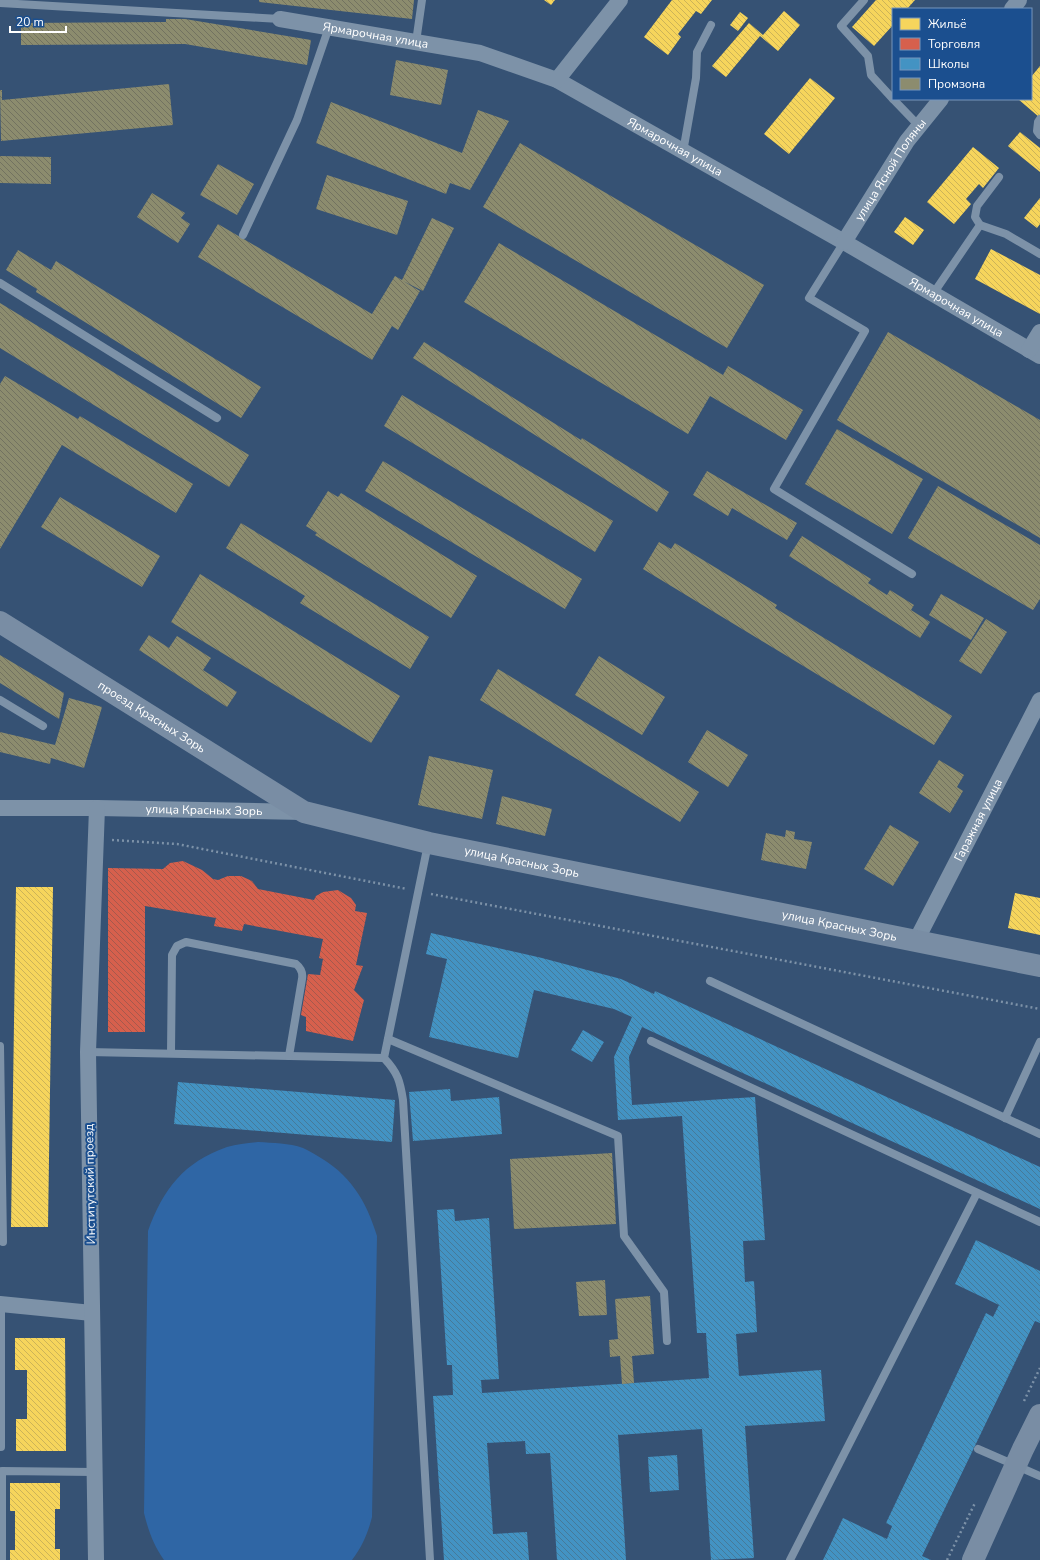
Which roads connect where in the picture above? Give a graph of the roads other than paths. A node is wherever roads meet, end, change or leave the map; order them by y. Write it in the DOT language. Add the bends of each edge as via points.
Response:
graph roads {
  1 [pos="422,0"];
  2 [pos="620,0"];
  3 [pos="864,0"];
  4 [pos="1019,0"];
  5 [pos="0,3"];
  6 [pos="1013,8"];
  7 [pos="280,19"];
  8 [pos="710,25"];
  9 [pos="329,27"];
  10 [pos="416,42"];
  11 [pos="557,80"];
  12 [pos="892,98"];
  13 [pos="894,100"];
  14 [pos="940,100"];
  15 [pos="1040,119"];
  16 [pos="919,126"];
  17 [pos="1040,135"];
  18 [pos="683,152"];
  19 [pos="999,177"];
  20 [pos="980,226"];
  21 [pos="243,235"];
  22 [pos="844,242"];
  23 [pos="1040,254"];
  24 [pos="0,283"];
  25 [pos="933,294"];
  26 [pos="1040,332"];
  27 [pos="1035,353"];
  28 [pos="217,418"];
  29 [pos="912,574"];
  30 [pos="0,622"];
  31 [pos="0,700"];
  32 [pos="1040,700"];
  33 [pos="43,726"];
  34 [pos="0,808"];
  35 [pos="97,808"];
  36 [pos="304,812"];
  37 [pos="428,843"];
  38 [pos="916,941"];
  39 [pos="1040,966"];
  40 [pos="710,981"];
  41 [pos="388,1039"];
  42 [pos="650,1041"];
  43 [pos="1040,1042"];
  44 [pos="0,1046"];
  45 [pos="88,1052"];
  46 [pos="171,1053"];
  47 [pos="289,1056"];
  48 [pos="384,1058"];
  49 [pos="1005,1118"];
  50 [pos="1040,1134"];
  51 [pos="977,1193"];
  52 [pos="1040,1222"];
  53 [pos="3,1242"];
  54 [pos="0,1304"];
  55 [pos="92,1313"];
  56 [pos="667,1341"];
  57 [pos="1040,1414"];
  58 [pos="1,1447"];
  59 [pos="978,1448"];
  60 [pos="1016,1465"];
  61 [pos="94,1472"];
  62 [pos="1040,1476"];
  63 [pos="2,1560"];
  64 [pos="96,1560"];
  65 [pos="430,1560"];
  66 [pos="790,1560"];
  67 [pos="973,1560"];
  1 -- 10 [label="lane"];
  2 -- 11 [label="street"];
  3 -- 12 [label="lane" via="841,26 868,56 871,75"];
  4 -- 6 [label="street"];
  5 -- 7 [label="lane"];
  7 -- 9 [label="street, Ярмарочная улица"];
  8 -- 18 [label="lane" via="697,52 696,78"];
  9 -- 10 [label="street, Ярмарочная улица"];
  9 -- 21 [label="lane" via="297,120"];
  10 -- 11 [label="street, Ярмарочная улица" via="480,53"];
  11 -- 18 [label="street, Ярмарочная улица"];
  13 -- 16 [label="lane"];
  14 -- 16 [label="street, улица Ясной Поляны"];
  15 -- 17 [label="lane" via="1037,131"];
  16 -- 22 [label="street, улица Ясной Поляны"];
  18 -- 22 [label="street, Ярмарочная улица"];
  19 -- 20 [label="lane" via="977,206 975,217"];
  20 -- 23 [label="lane" via="1006,234"];
  20 -- 25 [label="lane"];
  22 -- 25 [label="street, Ярмарочная улица"];
  22 -- 29 [label="lane" via="809,298 865,331 774,489"];
  24 -- 28 [label="lane"];
  25 -- 27 [label="street, Ярмарочная улица"];
  26 -- 27 [label="street"];
  30 -- 36 [label="street, проезд Красных Зорь"];
  31 -- 33 [label="lane"];
  32 -- 38 [label="street, Гаражная улица"];
  34 -- 35 [label="street, улица Красных Зорь"];
  35 -- 36 [label="street, улица Красных Зорь"];
  35 -- 45 [label="street, Институтский проезд"];
  36 -- 37 [label="street, улица Красных Зорь"];
  37 -- 38 [label="street, улица Красных Зорь"];
  37 -- 41 [label="lane"];
  38 -- 39 [label="street, улица Красных Зорь"];
  40 -- 49 [label="lane"];
  41 -- 48 [label="lane"];
  41 -- 56 [label="lane" via="618,1136 624,1236 664,1292"];
  42 -- 51 [label="lane"];
  43 -- 49 [label="lane"];
  44 -- 53 [label="lane"];
  45 -- 46 [label="lane"];
  45 -- 55 [label="street, Институтский проезд"];
  46 -- 47 [label="lane"];
  46 -- 47 [label="lane" via="172,955 177,946 186,942 296,964 299,967 302,979"];
  47 -- 48 [label="lane"];
  48 -- 65 [label="lane" via="398,1076 403,1100"];
  49 -- 50 [label="lane"];
  51 -- 52 [label="lane"];
  51 -- 66 [label="lane"];
  54 -- 55 [label="street"];
  54 -- 58 [label="lane"];
  55 -- 61 [label="street, Институтский проезд"];
  57 -- 60 [label="street"];
  59 -- 60 [label="lane"];
  60 -- 62 [label="lane"];
  60 -- 67 [label="street"];
  61 -- 63 [label="lane" via="2,1471"];
  61 -- 64 [label="street, Институтский проезд"];
}
